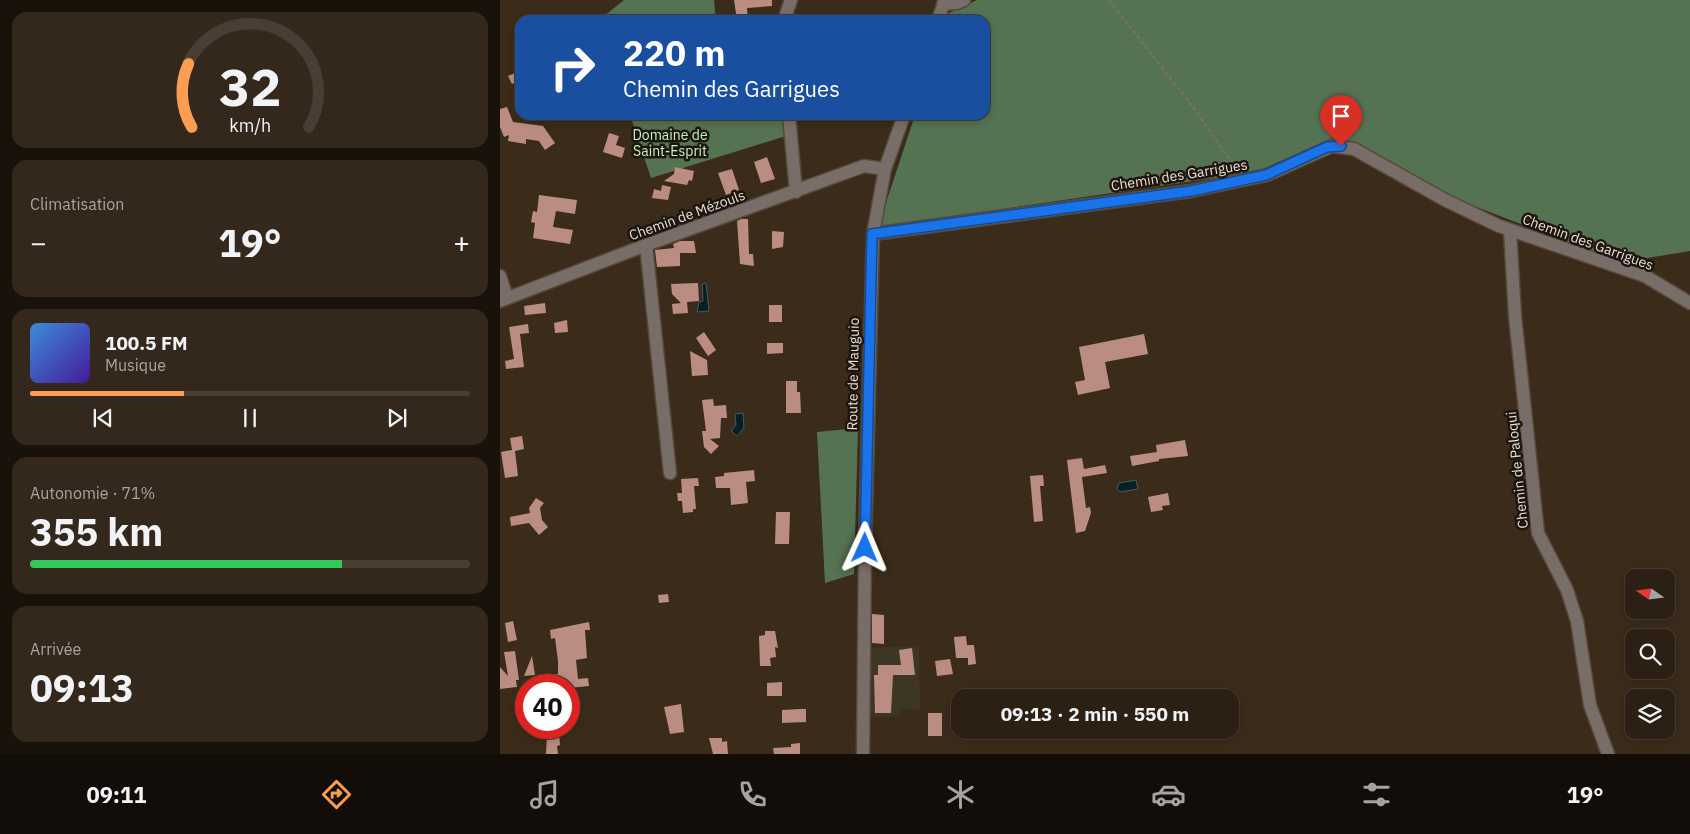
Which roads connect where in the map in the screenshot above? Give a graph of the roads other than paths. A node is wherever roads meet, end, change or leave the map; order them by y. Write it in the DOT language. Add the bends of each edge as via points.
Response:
graph roads {
  1 [pos="790,0"];
  2 [pos="964,0"];
  3 [pos="944,2"];
  4 [pos="786,15"];
  5 [pos="940,15"];
  6 [pos="789,120"];
  7 [pos="902,120"];
  8 [pos="886,169"];
  9 [pos="796,192"];
  10 [pos="1510,230"];
  11 [pos="872,234"];
  12 [pos="646,245"];
  13 [pos="500,276"];
  14 [pos="504,300"];
  15 [pos="1690,303"];
  16 [pos="670,473"];
  17 [pos="864,754"];
  18 [pos="1608,754"];
  1 -- 4 [label="street"];
  2 -- 3 [label="street"];
  3 -- 5 [label="street"];
  6 -- 9 [label="street"];
  7 -- 8 [label="street, Route de Mauguio"];
  8 -- 9 [label="street, Chemin de Mézouls" via="864,166"];
  8 -- 11 [label="street, Route de Mauguio"];
  9 -- 12 [label="street, Chemin de Mézouls"];
  10 -- 11 [label="street, Chemin des Garrigues" via="1445,200 1345,146 1327,147 1266,175 1191,191"];
  10 -- 15 [label="street, Chemin des Garrigues" via="1645,276"];
  10 -- 18 [label="street, Chemin de Paloqui" via="1515,316 1538,533 1567,590 1577,621 1590,705"];
  11 -- 17 [label="street, Route de Mauguio"];
  12 -- 14 [label="street, Chemin de Mézouls"];
  12 -- 16 [label="street"];
  13 -- 14 [label="street"];
}
